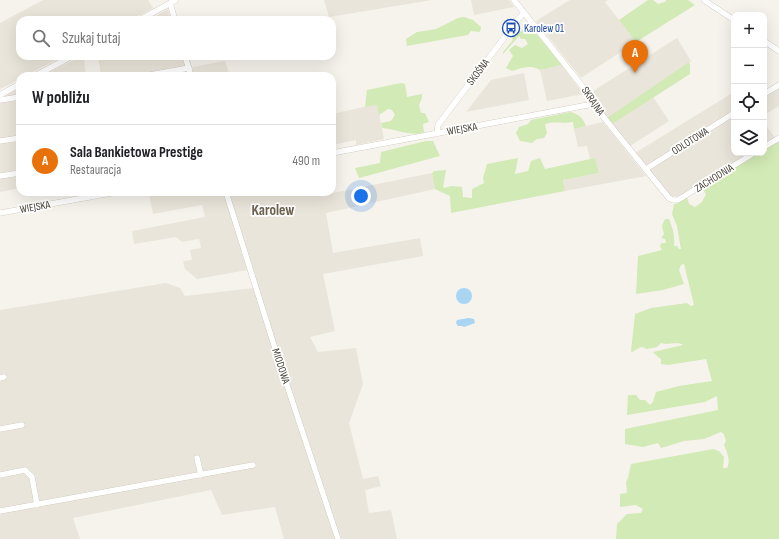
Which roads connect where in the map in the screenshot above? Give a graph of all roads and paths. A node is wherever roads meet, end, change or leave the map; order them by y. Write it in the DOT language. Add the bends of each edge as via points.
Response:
graph roads {
  1 [pos="176,0"];
  2 [pos="704,0"];
  3 [pos="518,1"];
  4 [pos="170,3"];
  5 [pos="524,13"];
  6 [pos="146,16"];
  7 [pos="174,16"];
  8 [pos="731,18"];
  9 [pos="767,43"];
  10 [pos="779,51"];
  11 [pos="65,60"];
  12 [pos="187,60"];
  13 [pos="189,68"];
  14 [pos="42,72"];
  15 [pos="166,72"];
  16 [pos="190,72"];
  17 [pos="779,85"];
  18 [pos="16,86"];
  19 [pos="767,92"];
  20 [pos="0,95"];
  21 [pos="16,98"];
  22 [pos="0,100"];
  23 [pos="593,104"];
  24 [pos="731,115"];
  25 [pos="436,134"];
  26 [pos="779,138"];
  27 [pos="16,139"];
  28 [pos="0,141"];
  29 [pos="767,145"];
  30 [pos="336,152"];
  31 [pos="749,156"];
  32 [pos="646,169"];
  33 [pos="16,174"];
  34 [pos="0,176"];
  35 [pos="95,196"];
  36 [pos="227,196"];
  37 [pos="673,200"];
  38 [pos="0,213"];
  39 [pos="22,425"];
  40 [pos="0,430"];
  41 [pos="197,458"];
  42 [pos="253,465"];
  43 [pos="0,475"];
  44 [pos="201,475"];
  45 [pos="37,505"];
  46 [pos="0,511"];
  47 [pos="338,539"];
  1 -- 4 [label="street"];
  2 -- 8 [label="street"];
  3 -- 5 [label="street, SKRAJNA"];
  4 -- 6 [label="street"];
  4 -- 7 [label="street"];
  5 -- 23 [label="street, SKRAJNA" via="586,91"];
  5 -- 25 [label="street, SKOŚNA" via="438,125"];
  9 -- 10 [label="street"];
  11 -- 14 [label="street"];
  12 -- 13 [label="street"];
  13 -- 15 [label="street"];
  13 -- 16 [label="street"];
  17 -- 19 [label="street"];
  18 -- 20 [label="street"];
  21 -- 22 [label="street"];
  23 -- 25 [label="street, WIEJSKA"];
  23 -- 32 [label="street, SKRAJNA"];
  24 -- 32 [label="street, ODLOTOWA"];
  25 -- 30 [label="street, WIEJSKA"];
  26 -- 29 [label="street"];
  27 -- 28 [label="street"];
  31 -- 37 [label="street, ZACHODNIA" via="678,200"];
  32 -- 37 [label="street, SKRAJNA"];
  33 -- 34 [label="street"];
  35 -- 38 [label="street, WIEJSKA"];
  36 -- 47 [label="street, MIODOWA"];
  39 -- 40 [label="street"];
  41 -- 44 [label="street"];
  42 -- 44 [label="street"];
  43 -- 45 [label="street" via="25,470 32,477"];
  44 -- 45 [label="street"];
  45 -- 46 [label="street"];
}
